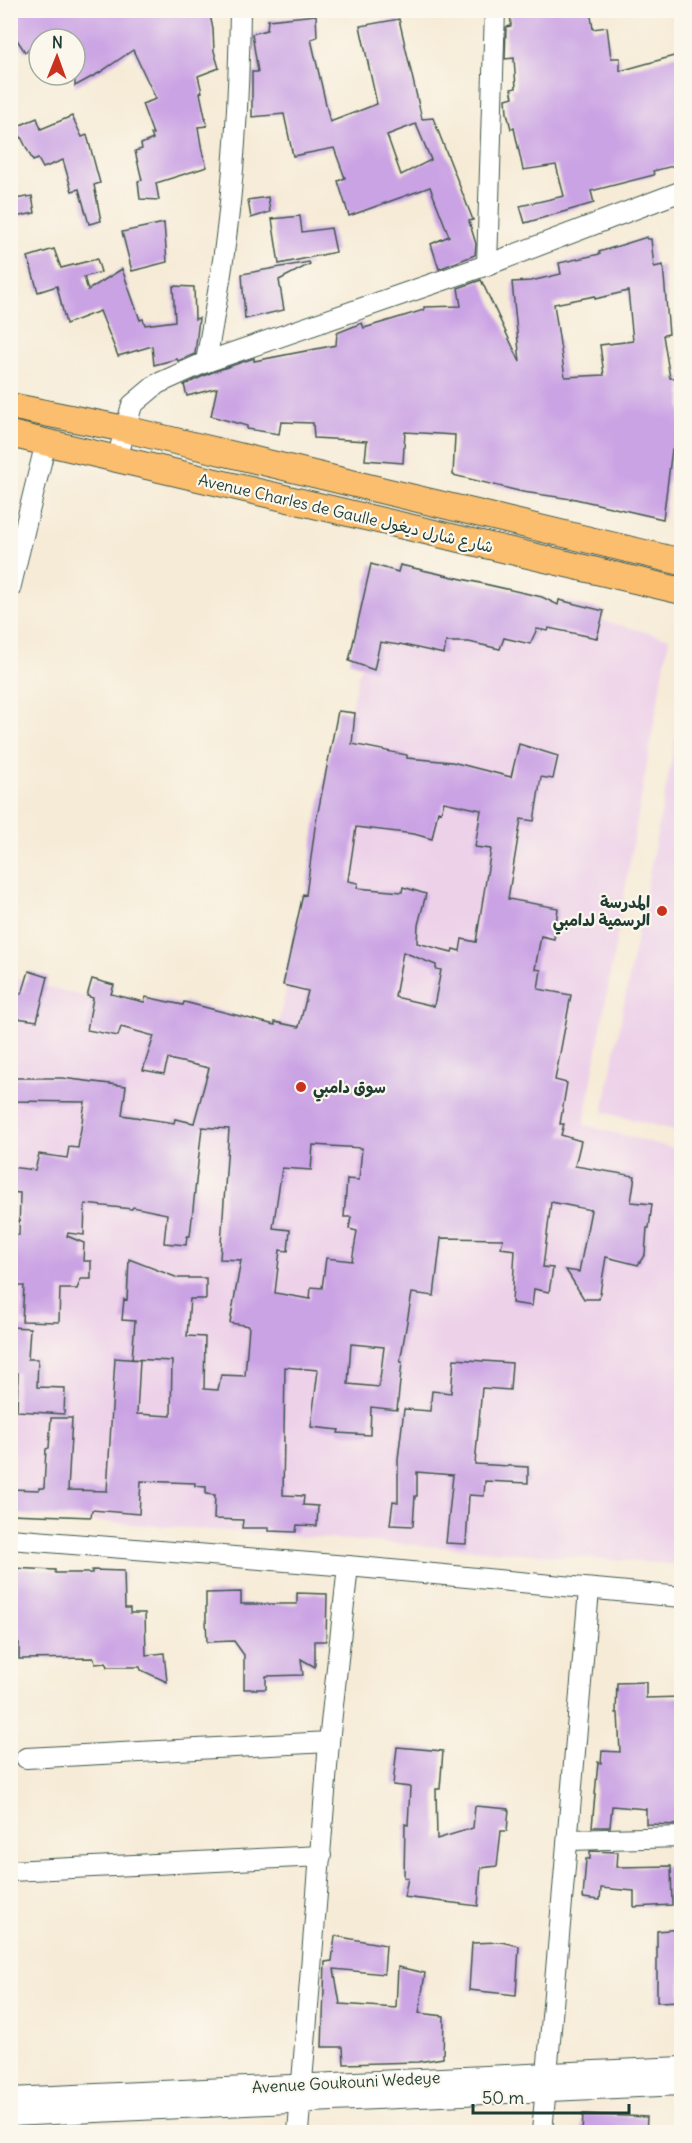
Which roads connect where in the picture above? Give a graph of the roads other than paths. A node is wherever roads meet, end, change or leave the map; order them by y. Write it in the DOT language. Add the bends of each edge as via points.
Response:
graph roads {
  1 [pos="240,10"];
  2 [pos="495,10"];
  3 [pos="681,191"];
  4 [pos="487,265"];
  5 [pos="206,362"];
  6 [pos="10,406"];
  7 [pos="125,429"];
  8 [pos="10,434"];
  9 [pos="45,442"];
  10 [pos="117,459"];
  11 [pos="474,513"];
  12 [pos="466,541"];
  13 [pos="681,562"];
  14 [pos="10,589"];
  15 [pos="681,591"];
  16 [pos="10,1539"];
  17 [pos="348,1566"];
  18 [pos="589,1590"];
  19 [pos="681,1597"];
  20 [pos="329,1742"];
  21 [pos="26,1758"];
  22 [pos="681,1837"];
  23 [pos="569,1840"];
  24 [pos="321,1856"];
  25 [pos="10,1871"];
  26 [pos="681,2067"];
  27 [pos="547,2082"];
  28 [pos="681,2085"];
  29 [pos="301,2094"];
  30 [pos="10,2098"];
  31 [pos="10,2116"];
  32 [pos="298,2133"];
  33 [pos="542,2133"];
  1 -- 5 [label="street" via="231,198"];
  2 -- 4 [label="street"];
  3 -- 4 [label="street"];
  4 -- 5 [label="street"];
  5 -- 7 [label="street" via="157,384 132,405"];
  6 -- 7 [label="main road, Avenue Charles de Gaulle شارع شارل ديغول"];
  7 -- 10 [label="street"];
  7 -- 11 [label="main road, Avenue Charles de Gaulle شارع شارل ديغول"];
  8 -- 9 [label="main road, Avenue Charles de Gaulle شارع شارل ديغول"];
  9 -- 10 [label="main road, Avenue Charles de Gaulle شارع شارل ديغول"];
  9 -- 14 [label="street"];
  10 -- 12 [label="main road, Avenue Charles de Gaulle شارع شارل ديغول"];
  11 -- 12 [label="main road"];
  11 -- 13 [label="main road, Avenue Charles de Gaulle شارع شارل ديغول"];
  12 -- 15 [label="main road, Avenue Charles de Gaulle شارع شارل ديغول"];
  16 -- 17 [label="street"];
  17 -- 18 [label="street"];
  17 -- 20 [label="street"];
  18 -- 19 [label="street"];
  18 -- 23 [label="street"];
  20 -- 21 [label="street"];
  20 -- 24 [label="street"];
  22 -- 23 [label="street"];
  23 -- 27 [label="street"];
  24 -- 25 [label="street"];
  24 -- 29 [label="street"];
  26 -- 27 [label="street, Avenue Goukouni Wedeye"];
  27 -- 28 [label="street, Avenue Goukouni Wedeye"];
  27 -- 29 [label="street, Avenue Goukouni Wedeye"];
  27 -- 33 [label="street"];
  29 -- 30 [label="street, Avenue Goukouni Wedeye"];
  29 -- 31 [label="street, Avenue Goukouni Wedeye"];
  29 -- 32 [label="street"];
}
